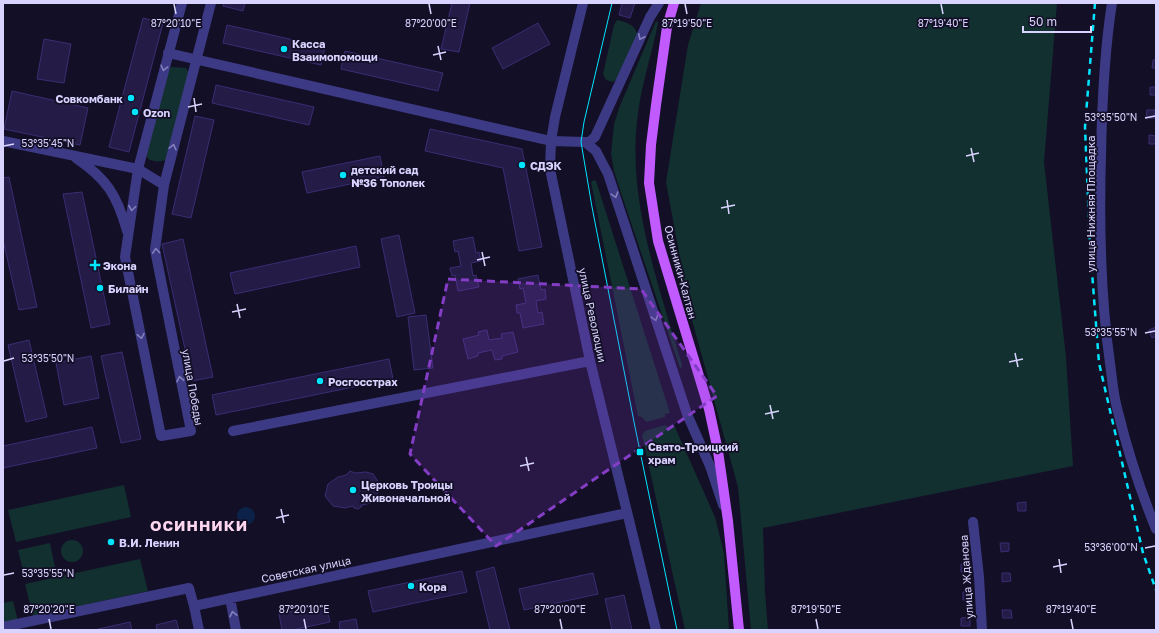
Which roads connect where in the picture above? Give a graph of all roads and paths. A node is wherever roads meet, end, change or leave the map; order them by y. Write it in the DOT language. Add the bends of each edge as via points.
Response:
graph roads {
  1 [pos="182,3"];
  2 [pos="210,3"];
  3 [pos="583,3"];
  4 [pos="659,3"];
  5 [pos="674,3"];
  6 [pos="1112,3"];
  7 [pos="168,53"];
  8 [pos="196,60"];
  9 [pos="3,141"];
  10 [pos="551,141"];
  11 [pos="585,142"];
  12 [pos="71,155"];
  13 [pos="138,169"];
  14 [pos="164,184"];
  15 [pos="128,236"];
  16 [pos="590,361"];
  17 [pos="233,431"];
  18 [pos="627,512"];
  19 [pos="728,521"];
  20 [pos="974,522"];
  21 [pos="1156,529"];
  22 [pos="230,598"];
  23 [pos="194,606"];
  24 [pos="3,627"];
  25 [pos="199,630"];
  26 [pos="236,630"];
  27 [pos="656,630"];
  28 [pos="738,630"];
  29 [pos="982,630"];
  1 -- 7 [label="street, улица Победы"];
  2 -- 8 [label="street, улица Победы"];
  3 -- 10 [label="street, улица Революции"];
  4 -- 11 [label="street, one-way" via="650,17 595,137"];
  5 -- 19 [label="main road, Осинники-Калтан" via="656,105 649,183 658,241 709,409"];
  6 -- 21 [label="street, улица Нижняя Площадка" via="1102,108 1102,286 1117,406 1144,499"];
  7 -- 8 [label="street"];
  7 -- 13 [label="street, улица Победы, one-way"];
  8 -- 10 [label="street"];
  14 -- 8 [label="street, улица Победы, one-way"];
  9 -- 12 [label="street"];
  10 -- 11 [label="street"];
  10 -- 16 [label="street, улица Революции" via="550,170"];
  11 -- 19 [label="street, one-way" via="596,151 608,174 687,414 710,466"];
  12 -- 13 [label="street"];
  12 -- 15 [label="street" via="92,169 110,190 121,211"];
  13 -- 14 [label="street"];
  13 -- 15 [label="street, улица Победы, one-way"];
  15 -- 14 [label="street, улица Победы, one-way" via="125,257 161,436 191,431 155,250"];
  16 -- 17 [label="street"];
  16 -- 18 [label="street, улица Революции"];
  18 -- 22 [label="street, Советская улица"];
  18 -- 27 [label="street, улица Революции"];
  19 -- 28 [label="main road, Осинники-Калтан"];
  20 -- 29 [label="street, улица Жданова"];
  22 -- 23 [label="street, Советская улица"];
  26 -- 22 [label="street, one-way"];
  23 -- 24 [label="street" via="189,588"];
  23 -- 25 [label="street"];
}
